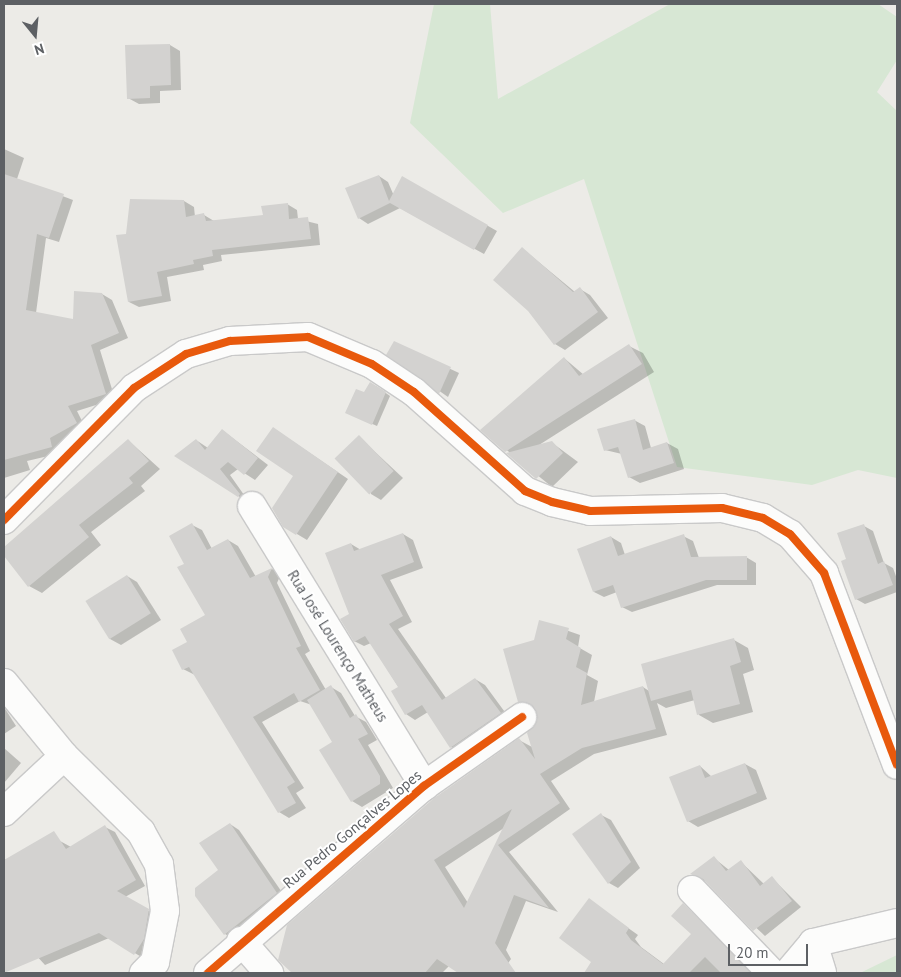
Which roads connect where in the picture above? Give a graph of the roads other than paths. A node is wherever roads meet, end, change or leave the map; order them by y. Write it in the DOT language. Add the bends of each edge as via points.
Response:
graph roads {
  1 [pos="252,506"];
  2 [pos="4,520"];
  3 [pos="4,683"];
  4 [pos="522,717"];
  5 [pos="64,756"];
  6 [pos="897,766"];
  7 [pos="424,786"];
  8 [pos="4,812"];
  9 [pos="692,890"];
  10 [pos="897,924"];
  11 [pos="241,941"];
  12 [pos="813,943"];
  13 [pos="144,973"];
  14 [pos="208,973"];
  15 [pos="269,973"];
  16 [pos="772,973"];
  17 [pos="788,973"];
  18 [pos="822,973"];
  1 -- 7 [label="street, Rua José Lourenço Matheus"];
  2 -- 6 [label="street" via="134,388 186,354 230,340 308,338 372,364 414,392 524,490 552,502 590,511 722,508 763,518 790,534 824,573"];
  3 -- 5 [label="street"];
  4 -- 7 [label="street, Rua Pedro Gonçalves Lopes"];
  5 -- 8 [label="street"];
  5 -- 13 [label="street" via="140,832 159,864 165,911 155,962"];
  7 -- 11 [label="street, Rua Pedro Gonçalves Lopes"];
  9 -- 16 [label="street"];
  10 -- 12 [label="street"];
  11 -- 14 [label="street, Rua Pedro Gonçalves Lopes"];
  11 -- 15 [label="street"];
  12 -- 17 [label="street"];
  12 -- 18 [label="street"];
}
